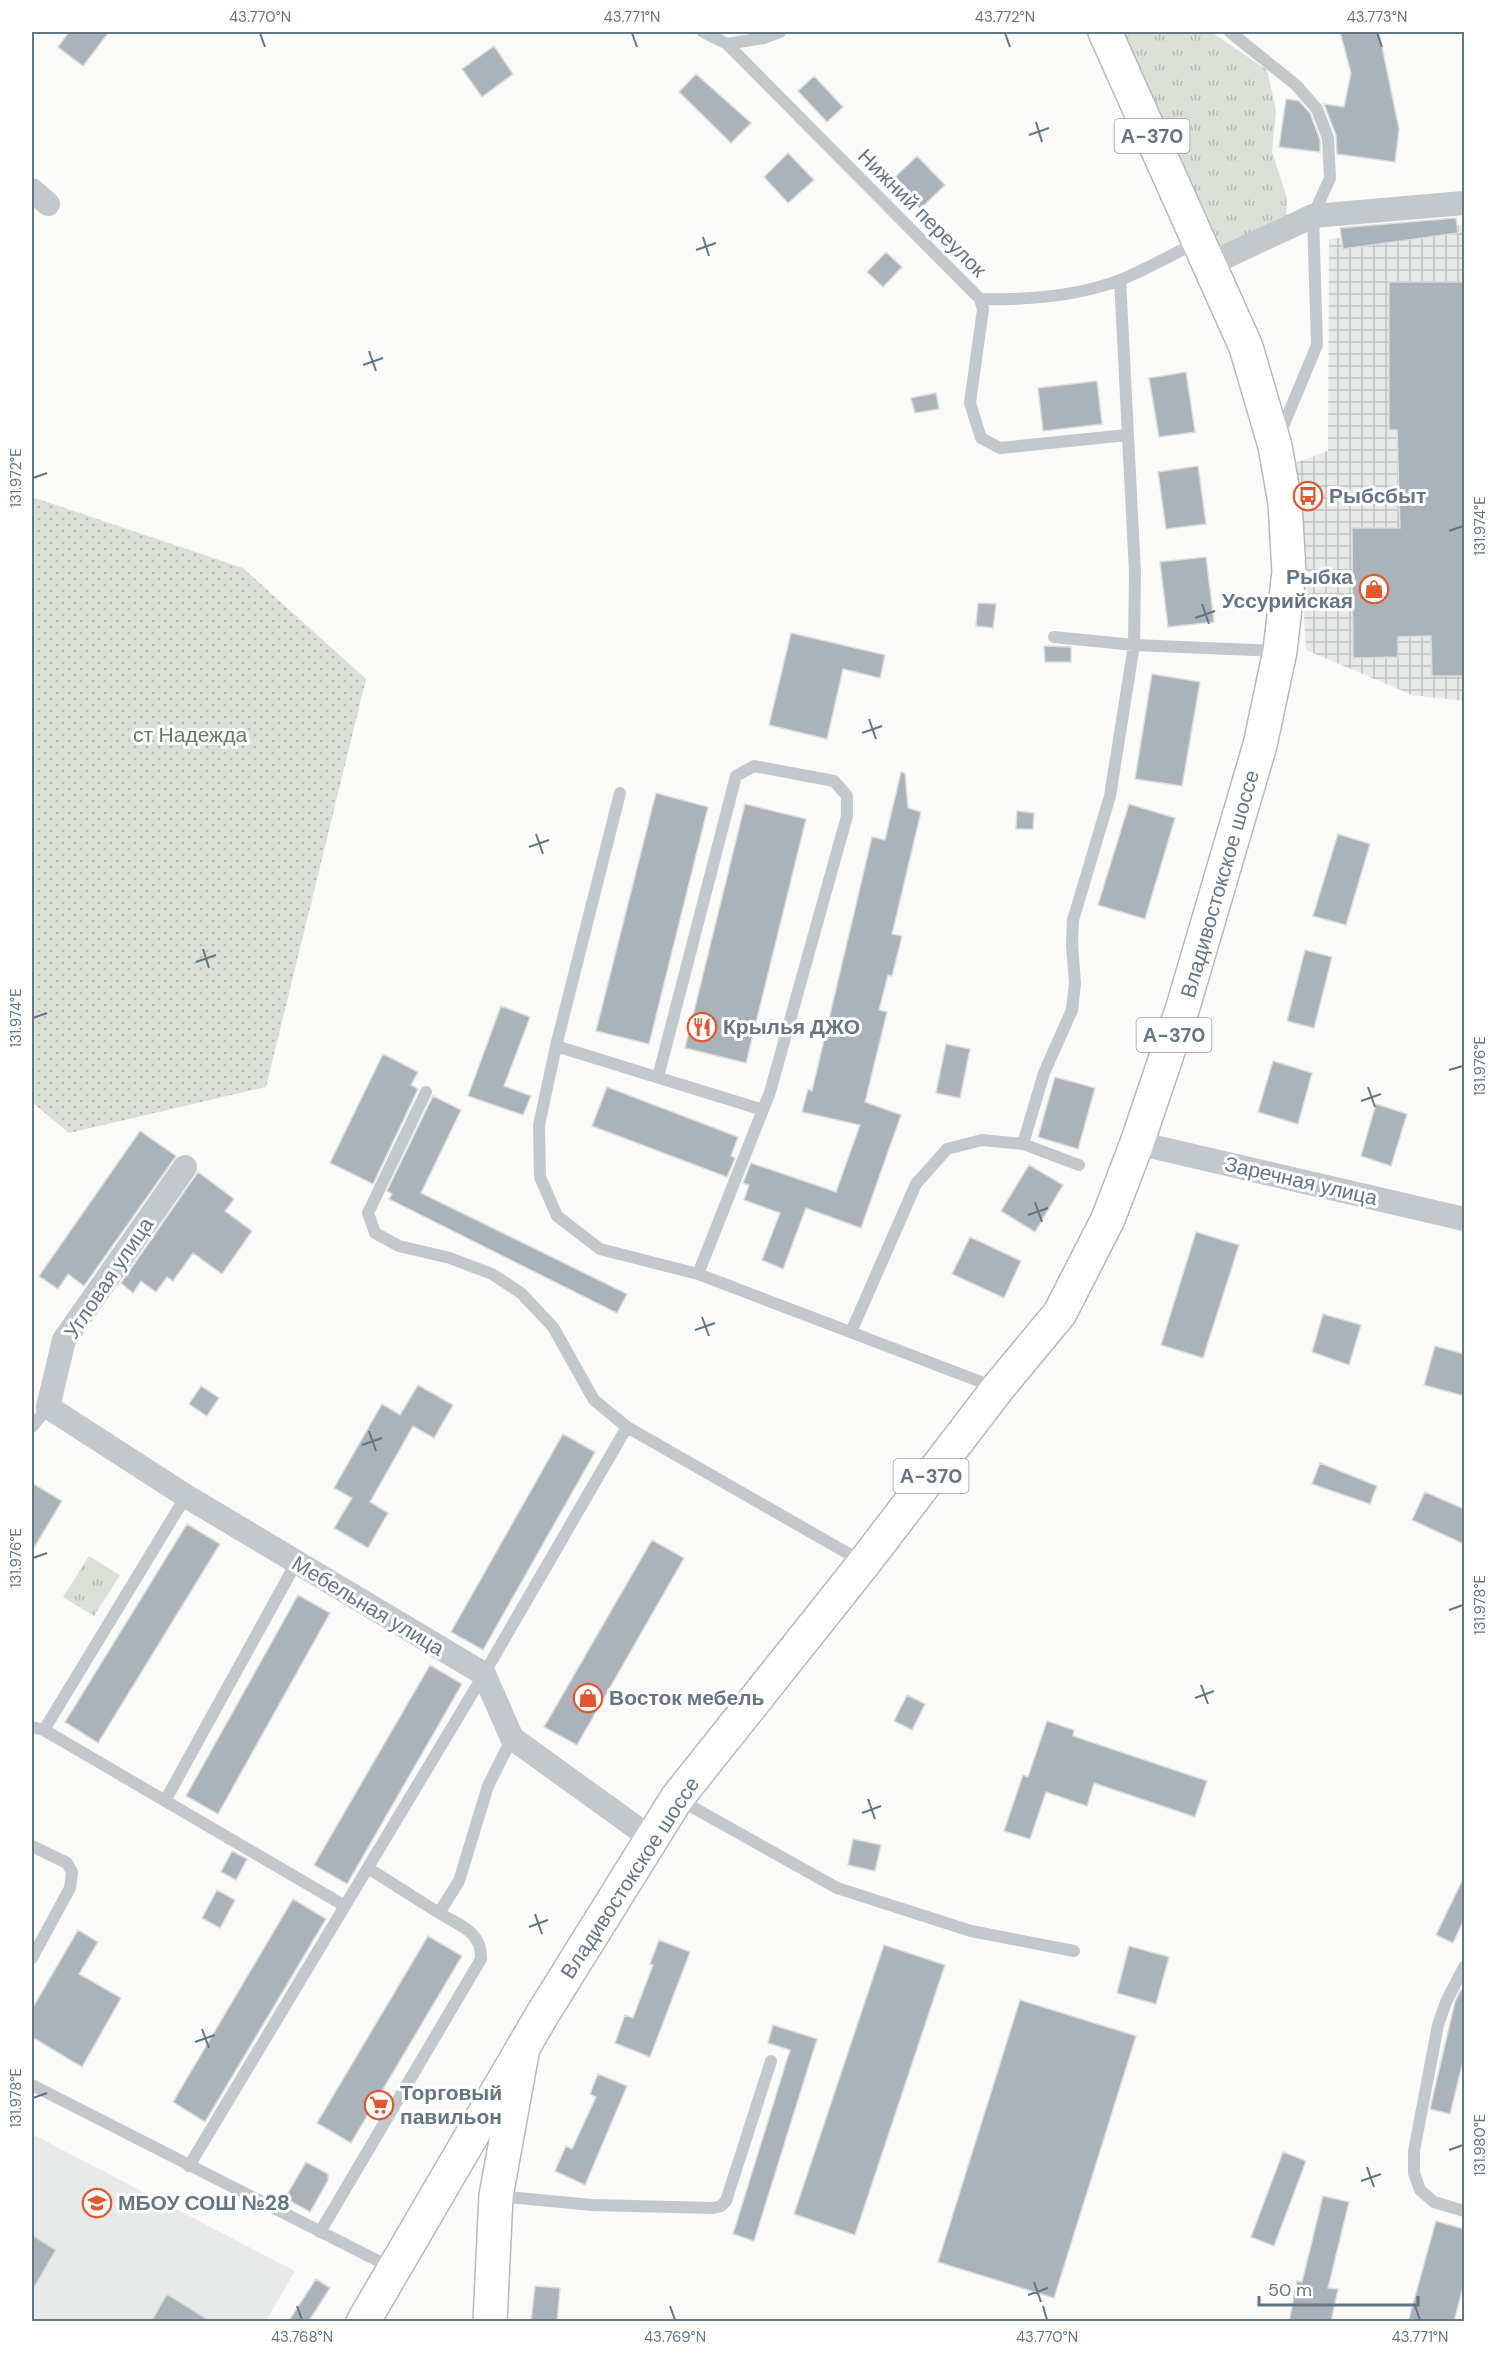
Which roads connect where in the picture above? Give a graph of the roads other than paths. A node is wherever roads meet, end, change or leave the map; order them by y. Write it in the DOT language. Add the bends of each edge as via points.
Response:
graph roads {
  1 [pos="703,32"];
  2 [pos="780,32"];
  3 [pos="1105,32"];
  4 [pos="1230,32"];
  5 [pos="727,44"];
  6 [pos="1464,203"];
  7 [pos="1313,216"];
  8 [pos="1205,252"];
  9 [pos="1120,280"];
  10 [pos="980,299"];
  11 [pos="1127,435"];
  12 [pos="1275,446"];
  13 [pos="1054,638"];
  14 [pos="1134,645"];
  15 [pos="1280,651"];
  16 [pos="620,793"];
  17 [pos="556,1046"];
  18 [pos="658,1077"];
  19 [pos="426,1092"];
  20 [pos="763,1110"];
  21 [pos="1137,1143"];
  22 [pos="1023,1144"];
  23 [pos="1079,1165"];
  24 [pos="185,1167"];
  25 [pos="1464,1219"];
  26 [pos="698,1274"];
  27 [pos="851,1332"];
  28 [pos="998,1388"];
  29 [pos="48,1407"];
  30 [pos="32,1426"];
  31 [pos="627,1427"];
  32 [pos="186,1496"];
  33 [pos="296,1563"];
  34 [pos="864,1563"];
  35 [pos="484,1674"];
  36 [pos="38,1728"];
  37 [pos="512,1738"];
  38 [pos="677,1798"];
  39 [pos="165,1801"];
  40 [pos="652,1839"];
  41 [pos="32,1846"];
  42 [pos="368,1868"];
  43 [pos="345,1906"];
  44 [pos="439,1913"];
  45 [pos="1074,1951"];
  46 [pos="32,1958"];
  47 [pos="1464,1966"];
  48 [pos="523,2047"];
  49 [pos="771,2061"];
  50 [pos="32,2085"];
  51 [pos="189,2166"];
  52 [pos="496,2196"];
  53 [pos="1464,2211"];
  54 [pos="320,2232"];
  55 [pos="393,2269"];
  56 [pos="363,2322"];
  57 [pos="490,2322"];
  1 -- 5 [label="lane, Нижний переулок"];
  2 -- 5 [label="lane"];
  3 -- 8 [label="main road, Владивостокское шоссе / А-370"];
  4 -- 7 [label="lane" via="1296,85 1317,109 1328,138 1330,178"];
  5 -- 10 [label="lane, Нижний переулок"];
  6 -- 7 [label="street"];
  7 -- 8 [label="street"];
  7 -- 12 [label="lane" via="1317,345"];
  8 -- 9 [label="lane"];
  8 -- 12 [label="main road, Владивостокское шоссе / А-370" via="1246,347"];
  9 -- 10 [label="lane" via="1084,291 1024,300"];
  9 -- 11 [label="lane"];
  10 -- 11 [label="lane, Нижний переулок" via="983,309 970,403 981,438 1000,448"];
  11 -- 14 [label="lane" via="1135,572"];
  12 -- 15 [label="main road, Владивостокское шоссе / А-370" via="1285,503 1289,572"];
  13 -- 14 [label="lane"];
  14 -- 15 [label="lane"];
  14 -- 22 [label="lane" via="1110,796 1073,920 1072,1010 1044,1073"];
  15 -- 21 [label="main road, Владивостокское шоссе / А-370" via="1260,745 1230,853"];
  16 -- 17 [label="lane"];
  17 -- 18 [label="lane"];
  17 -- 26 [label="lane" via="539,1125 540,1177 557,1216 600,1249"];
  18 -- 20 [label="lane"];
  18 -- 20 [label="lane" via="736,776 754,766 834,781 847,796 847,816"];
  19 -- 31 [label="lane" via="368,1213 375,1233 399,1246 450,1258 492,1274 521,1293 553,1326 594,1400"];
  20 -- 26 [label="lane"];
  21 -- 25 [label="street, Заречная улица"];
  21 -- 28 [label="main road, Владивостокское шоссе / А-370" via="1108,1219 1060,1313"];
  22 -- 23 [label="lane"];
  22 -- 27 [label="lane" via="982,1140 947,1149 916,1184"];
  24 -- 29 [label="street, Угловая улица" via="64,1340"];
  26 -- 27 [label="lane"];
  27 -- 28 [label="lane"];
  28 -- 34 [label="main road, Владивостокское шоссе / А-370"];
  29 -- 30 [label="lane, Угловая улица"];
  29 -- 32 [label="street, Мебельная улица"];
  31 -- 34 [label="lane"];
  31 -- 35 [label="lane"];
  32 -- 33 [label="street, Мебельная улица"];
  32 -- 36 [label="lane"];
  33 -- 35 [label="street, Мебельная улица"];
  33 -- 39 [label="lane"];
  34 -- 38 [label="main road, Владивостокское шоссе / А-370"];
  35 -- 37 [label="street"];
  35 -- 42 [label="lane"];
  36 -- 39 [label="lane"];
  37 -- 40 [label="street"];
  37 -- 44 [label="lane" via="488,1786 459,1881"];
  38 -- 40 [label="main road, Владивостокское шоссе / А-370"];
  38 -- 45 [label="lane" via="837,1888 971,1931"];
  39 -- 43 [label="lane"];
  40 -- 48 [label="main road, Владивостокское шоссе / А-370"];
  41 -- 46 [label="lane" via="66,1863 72,1872 70,1888"];
  42 -- 43 [label="lane"];
  42 -- 44 [label="lane"];
  43 -- 51 [label="lane"];
  44 -- 54 [label="lane" via="475,1935 481,1946 481,1959"];
  47 -- 53 [label="lane" via="1438,2025 1414,2151 1414,2173 1420,2190 1434,2202"];
  48 -- 52 [label="main road"];
  48 -- 55 [label="main road, Владивостокское шоссе / А-370"];
  49 -- 52 [label="lane" via="721,2206 592,2205"];
  50 -- 51 [label="lane"];
  51 -- 54 [label="lane"];
  52 -- 57 [label="main road"];
  54 -- 55 [label="lane"];
  55 -- 56 [label="main road, Владивостокское шоссе / А-370"];
}
